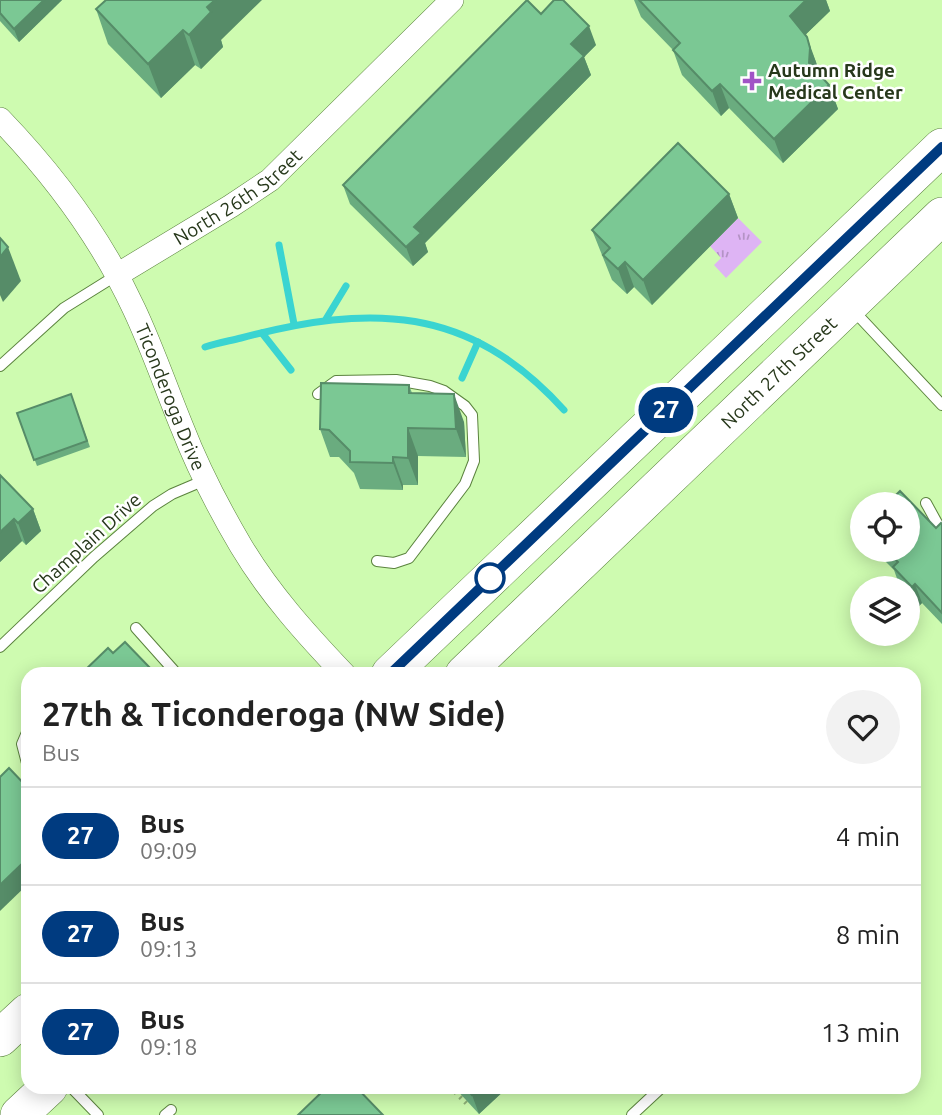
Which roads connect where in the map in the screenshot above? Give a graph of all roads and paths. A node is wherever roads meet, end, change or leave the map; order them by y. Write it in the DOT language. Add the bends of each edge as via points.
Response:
graph roads {
  1 [pos="452,0"];
  2 [pos="0,119"];
  3 [pos="942,147"];
  4 [pos="942,216"];
  5 [pos="117,275"];
  6 [pos="849,305"];
  7 [pos="0,366"];
  8 [pos="318,394"];
  9 [pos="942,405"];
  10 [pos="205,480"];
  11 [pos="926,503"];
  12 [pos="942,533"];
  13 [pos="377,561"];
  14 [pos="136,628"];
  15 [pos="0,647"];
  16 [pos="171,667"];
  17 [pos="338,667"];
  18 [pos="397,667"];
  19 [pos="471,667"];
  20 [pos="21,1018"];
  21 [pos="0,1038"];
  22 [pos="42,1094"];
  23 [pos="78,1094"];
  24 [pos="457,1094"];
  25 [pos="654,1094"];
  26 [pos="469,1107"];
  27 [pos="19,1115"];
  28 [pos="98,1115"];
  29 [pos="632,1115"];
  1 -- 5 [label="street, North 26th Street" via="270,180"];
  2 -- 5 [label="street, Ticonderoga Drive" via="57,184"];
  3 -- 18 [label="main road"];
  4 -- 6 [label="main road, North 27th Street"];
  5 -- 7 [label="lane, North 26th Street" via="64,308"];
  5 -- 10 [label="street, Ticonderoga Drive"];
  6 -- 9 [label="lane"];
  6 -- 19 [label="main road, North 27th Street"];
  8 -- 13 [label="lane" via="336,381 396,380 444,391 472,415 474,461 465,484 409,558 394,563"];
  10 -- 15 [label="lane, Champlain Drive" via="153,506"];
  10 -- 17 [label="street, Ticonderoga Drive" via="258,573"];
  11 -- 12 [label="lane"];
  14 -- 16 [label="lane"];
  20 -- 21 [label="main road"];
  22 -- 27 [label="main road"];
  23 -- 28 [label="lane"];
  24 -- 26 [label="path"];
  25 -- 29 [label="lane"];
}
